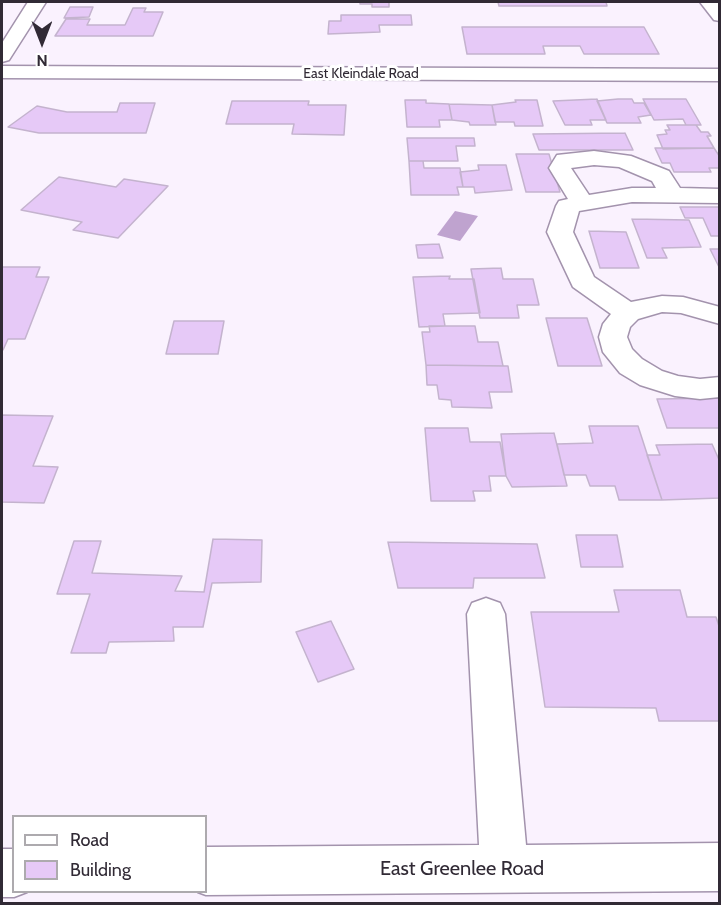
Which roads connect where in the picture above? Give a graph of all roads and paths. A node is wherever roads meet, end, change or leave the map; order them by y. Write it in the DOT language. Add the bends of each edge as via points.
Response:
graph roads {
  1 [pos="37,2"];
  2 [pos="709,2"];
  3 [pos="720,16"];
  4 [pos="2,56"];
  5 [pos="2,72"];
  6 [pos="720,75"];
  7 [pos="720,183"];
  8 [pos="672,195"];
  9 [pos="720,196"];
  10 [pos="582,202"];
  11 [pos="628,313"];
  12 [pos="720,316"];
  13 [pos="720,387"];
  14 [pos="486,614"];
  15 [pos="720,867"];
  16 [pos="504,869"];
  17 [pos="207,871"];
  1 -- 4 [label="street"];
  2 -- 3 [label="street"];
  5 -- 6 [label="street, East Kleindale Road"];
  7 -- 8 [label="street" via="701,183"];
  8 -- 9 [label="street"];
  8 -- 10 [label="street" via="632,195"];
  8 -- 10 [label="street" via="661,176 623,161 565,160 560,168"];
  10 -- 11 [label="street" via="568,206 560,232 583,281"];
  11 -- 12 [label="street" via="643,307 683,304"];
  11 -- 13 [label="street" via="617,324 613,337 618,352 631,366 675,386"];
  14 -- 16 [label="street"];
  15 -- 16 [label="street, East Greenlee Road"];
  16 -- 17 [label="street, East Greenlee Road"];
}
